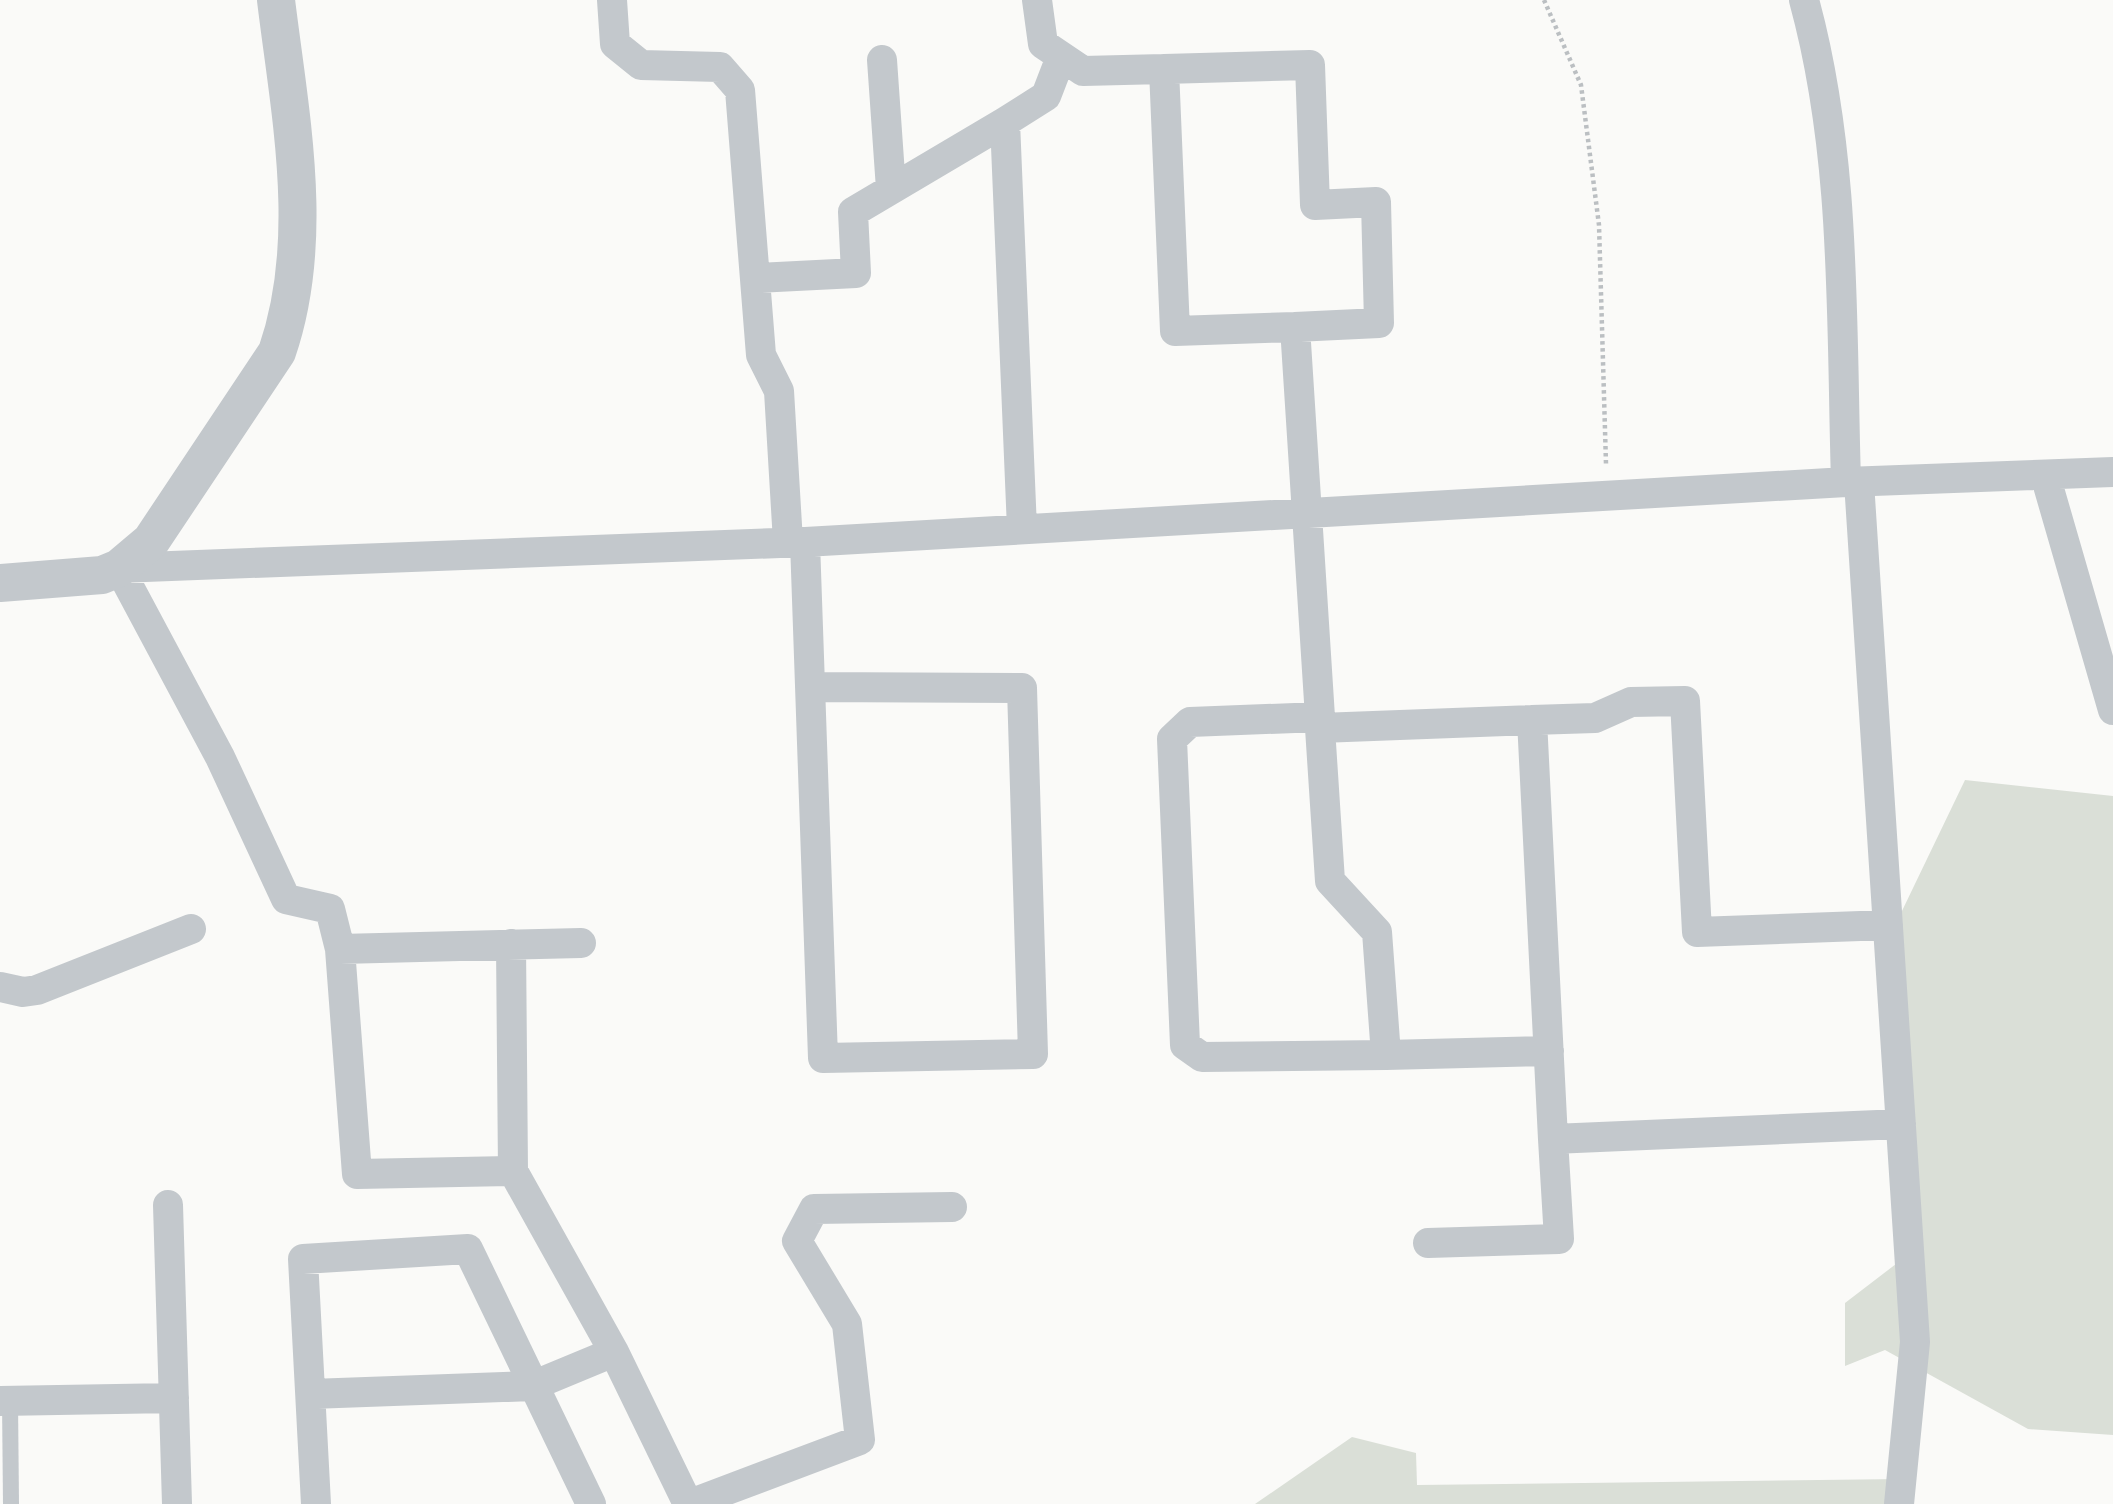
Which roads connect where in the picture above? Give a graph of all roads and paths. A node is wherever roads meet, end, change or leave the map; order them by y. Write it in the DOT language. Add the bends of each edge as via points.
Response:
graph roads {
  1 [pos="275,0"];
  2 [pos="611,0"];
  3 [pos="1037,0"];
  4 [pos="1544,0"];
  5 [pos="1804,0"];
  6 [pos="1061,57"];
  7 [pos="882,60"];
  8 [pos="1164,69"];
  9 [pos="1005,122"];
  10 [pos="891,189"];
  11 [pos="755,278"];
  12 [pos="1295,327"];
  13 [pos="2113,472"];
  14 [pos="2045,475"];
  15 [pos="1853,482"];
  16 [pos="1607,497"];
  17 [pos="1306,513"];
  18 [pos="1022,529"];
  19 [pos="797,542"];
  20 [pos="119,568"];
  21 [pos="0,583"];
  22 [pos="2104,645"];
  23 [pos="810,687"];
  24 [pos="2113,710"];
  25 [pos="1532,720"];
  26 [pos="1320,722"];
  27 [pos="1888,925"];
  28 [pos="191,929"];
  29 [pos="581,943"];
  30 [pos="511,944"];
  31 [pos="340,949"];
  32 [pos="0,987"];
  33 [pos="1549,1051"];
  34 [pos="1386,1055"];
  35 [pos="1900,1124"];
  36 [pos="1553,1139"];
  37 [pos="513,1171"];
  38 [pos="168,1205"];
  39 [pos="952,1207"];
  40 [pos="1428,1243"];
  41 [pos="614,1352"];
  42 [pos="531,1386"];
  43 [pos="311,1394"];
  44 [pos="174,1398"];
  45 [pos="5,1401"];
  46 [pos="11,1504"];
  47 [pos="177,1504"];
  48 [pos="316,1504"];
  49 [pos="591,1504"];
  50 [pos="689,1504"];
  51 [pos="1899,1504"];
  1 -- 20 [label="street" via="298,207 289,318 277,352 151,541"];
  2 -- 11 [label="street" via="615,44 641,65 720,67 740,90"];
  3 -- 6 [label="street" via="1043,44"];
  4 -- 16 [label="path" via="1581,85 1599,225"];
  5 -- 15 [label="street" via="1819,55 1837,183"];
  6 -- 8 [label="street" via="1083,71"];
  6 -- 9 [label="street" via="1046,96"];
  7 -- 10 [label="street"];
  8 -- 12 [label="street" via="1175,331"];
  8 -- 12 [label="street" via="1310,65 1315,205 1376,202 1379,323"];
  9 -- 10 [label="street"];
  9 -- 18 [label="street"];
  10 -- 11 [label="street" via="853,212 856,273"];
  11 -- 19 [label="street" via="761,355 779,391"];
  12 -- 17 [label="street"];
  13 -- 14 [label="street"];
  14 -- 15 [label="street"];
  14 -- 22 [label="street"];
  15 -- 16 [label="street"];
  15 -- 27 [label="street"];
  16 -- 17 [label="street"];
  17 -- 18 [label="street"];
  17 -- 26 [label="street"];
  18 -- 19 [label="street"];
  19 -- 20 [label="street"];
  19 -- 23 [label="street"];
  20 -- 21 [label="street" via="86,577"];
  20 -- 31 [label="street" via="220,757 286,899 330,909"];
  22 -- 24 [label="street"];
  23 -- 23 [label="street" via="1021,688 1033,1054 823,1058"];
  25 -- 26 [label="street"];
  25 -- 27 [label="street" via="1595,718 1631,702 1685,701 1697,932"];
  25 -- 33 [label="street"];
  26 -- 34 [label="street" via="1330,881 1377,932"];
  26 -- 34 [label="street" via="1190,722 1172,739 1185,1045 1202,1057"];
  27 -- 35 [label="street"];
  28 -- 32 [label="street" via="37,990"];
  29 -- 30 [label="street"];
  30 -- 31 [label="street"];
  30 -- 37 [label="street"];
  31 -- 37 [label="street" via="357,1174"];
  33 -- 34 [label="street"];
  33 -- 36 [label="street"];
  35 -- 36 [label="street"];
  35 -- 51 [label="street" via="1915,1342"];
  36 -- 40 [label="street" via="1559,1239"];
  37 -- 41 [label="street"];
  38 -- 44 [label="street"];
  39 -- 50 [label="street" via="814,1209 797,1241 847,1324 860,1440"];
  41 -- 42 [label="street"];
  41 -- 50 [label="street"];
  42 -- 43 [label="street"];
  42 -- 43 [label="street" via="468,1249 303,1259"];
  42 -- 49 [label="street"];
  43 -- 48 [label="street"];
  44 -- 45 [label="street"];
  44 -- 47 [label="street"];
  45 -- 46 [label="lane"];
}
